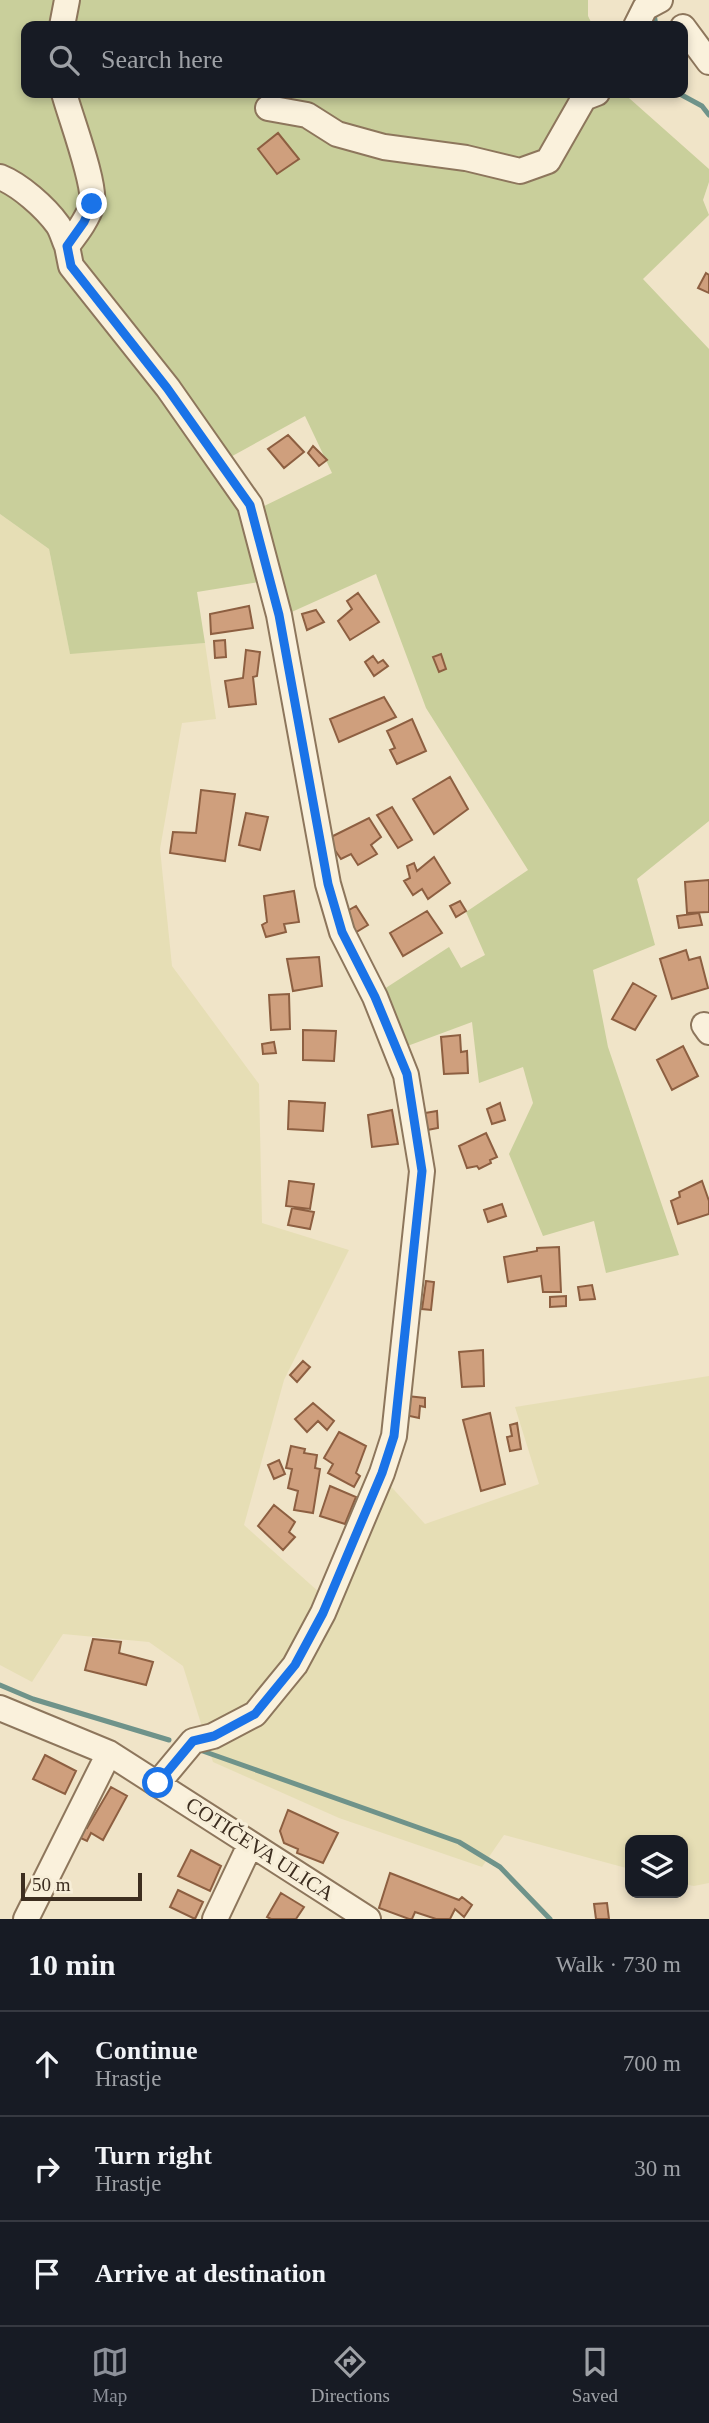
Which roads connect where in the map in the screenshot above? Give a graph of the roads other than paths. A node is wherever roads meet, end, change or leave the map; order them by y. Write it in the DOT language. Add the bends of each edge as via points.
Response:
graph roads {
  1 [pos="67,0"];
  2 [pos="662,0"];
  3 [pos="63,21"];
  4 [pos="638,21"];
  5 [pos="678,21"];
  6 [pos="688,35"];
  7 [pos="709,62"];
  8 [pos="65,98"];
  9 [pos="584,98"];
  10 [pos="268,108"];
  11 [pos="0,177"];
  12 [pos="67,246"];
  13 [pos="0,1708"];
  14 [pos="109,1753"];
  15 [pos="158,1783"];
  16 [pos="250,1845"];
  17 [pos="26,1919"];
  18 [pos="215,1919"];
  19 [pos="368,1919"];
  1 -- 3 [label="street"];
  2 -- 4 [label="street" via="645,8"];
  2 -- 5 [label="street"];
  6 -- 7 [label="street"];
  8 -- 12 [label="street" via="92,204"];
  9 -- 10 [label="street" via="548,161 520,171 384,147 337,134 307,115"];
  11 -- 12 [label="street" via="43,209"];
  12 -- 15 [label="street" via="71,266 167,388 250,505 279,615 328,884 342,932 407,1074 422,1171 394,1436 323,1613 295,1665 255,1714 214,1736 193,1741"];
  13 -- 14 [label="street, COTIČEVA ULICA"];
  14 -- 15 [label="street, COTIČEVA ULICA"];
  14 -- 17 [label="street"];
  15 -- 16 [label="street, COTIČEVA ULICA"];
  16 -- 18 [label="street"];
  16 -- 19 [label="street, COTIČEVA ULICA"];
}
